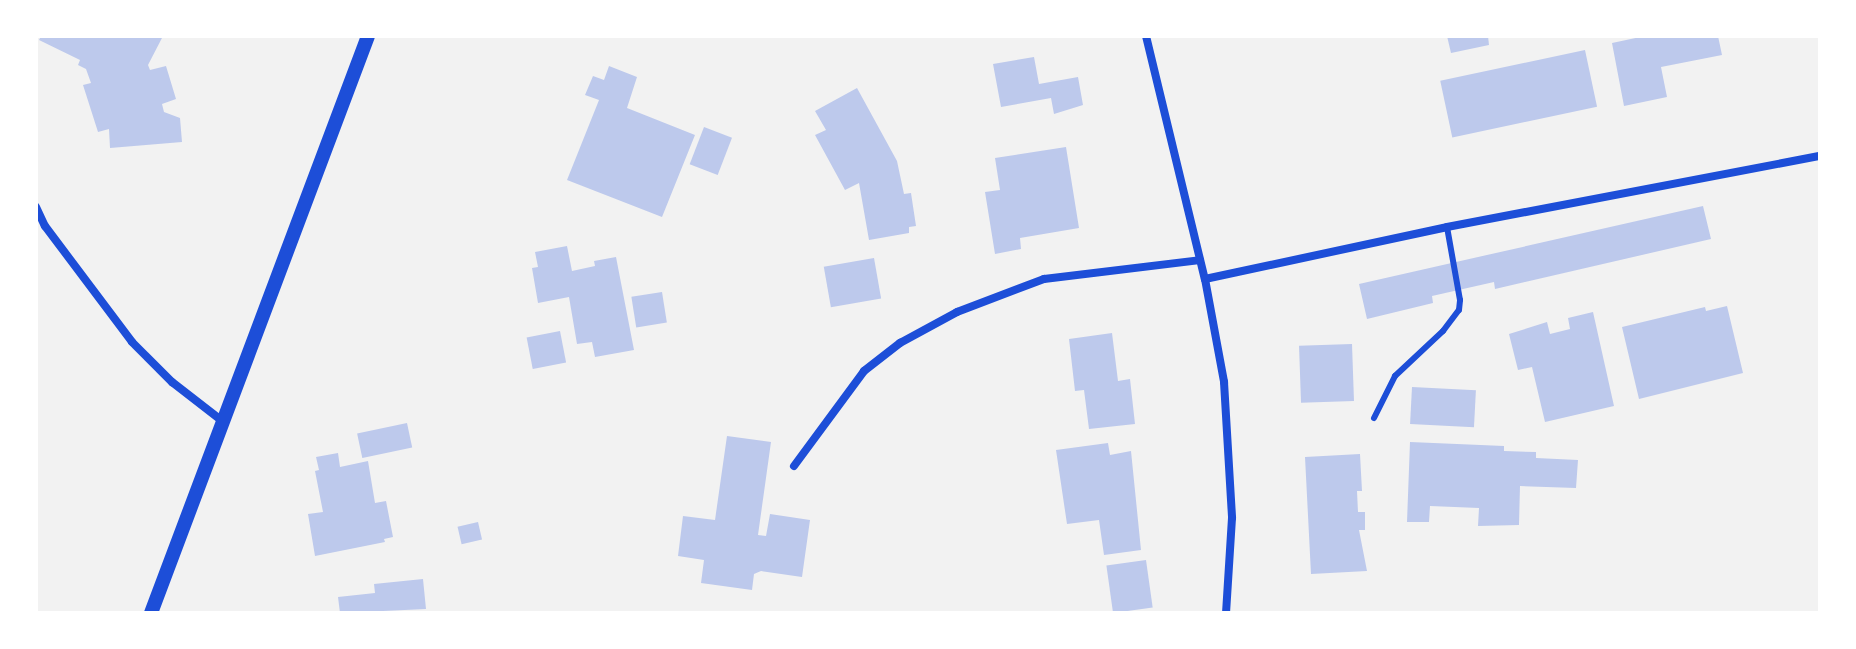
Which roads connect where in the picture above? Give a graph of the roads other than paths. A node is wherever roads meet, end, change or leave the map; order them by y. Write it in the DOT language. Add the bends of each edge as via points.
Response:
graph roads {
  1 [pos="368,36"];
  2 [pos="1146,36"];
  3 [pos="1820,156"];
  4 [pos="36,207"];
  5 [pos="1447,227"];
  6 [pos="40,228"];
  7 [pos="1200,260"];
  8 [pos="1205,279"];
  9 [pos="1374,418"];
  10 [pos="221,420"];
  11 [pos="794,466"];
  12 [pos="151,613"];
  13 [pos="1226,613"];
  1 -- 10 [label="street"];
  2 -- 7 [label="street"];
  3 -- 5 [label="street"];
  4 -- 6 [label="street"];
  5 -- 8 [label="street"];
  5 -- 9 [label="lane" via="1459,310 1395,376"];
  6 -- 10 [label="street" via="132,342"];
  7 -- 8 [label="street"];
  7 -- 11 [label="street" via="1044,279 957,312 900,343 864,371"];
  8 -- 13 [label="street" via="1225,397 1232,518"];
  10 -- 12 [label="street"];
}
